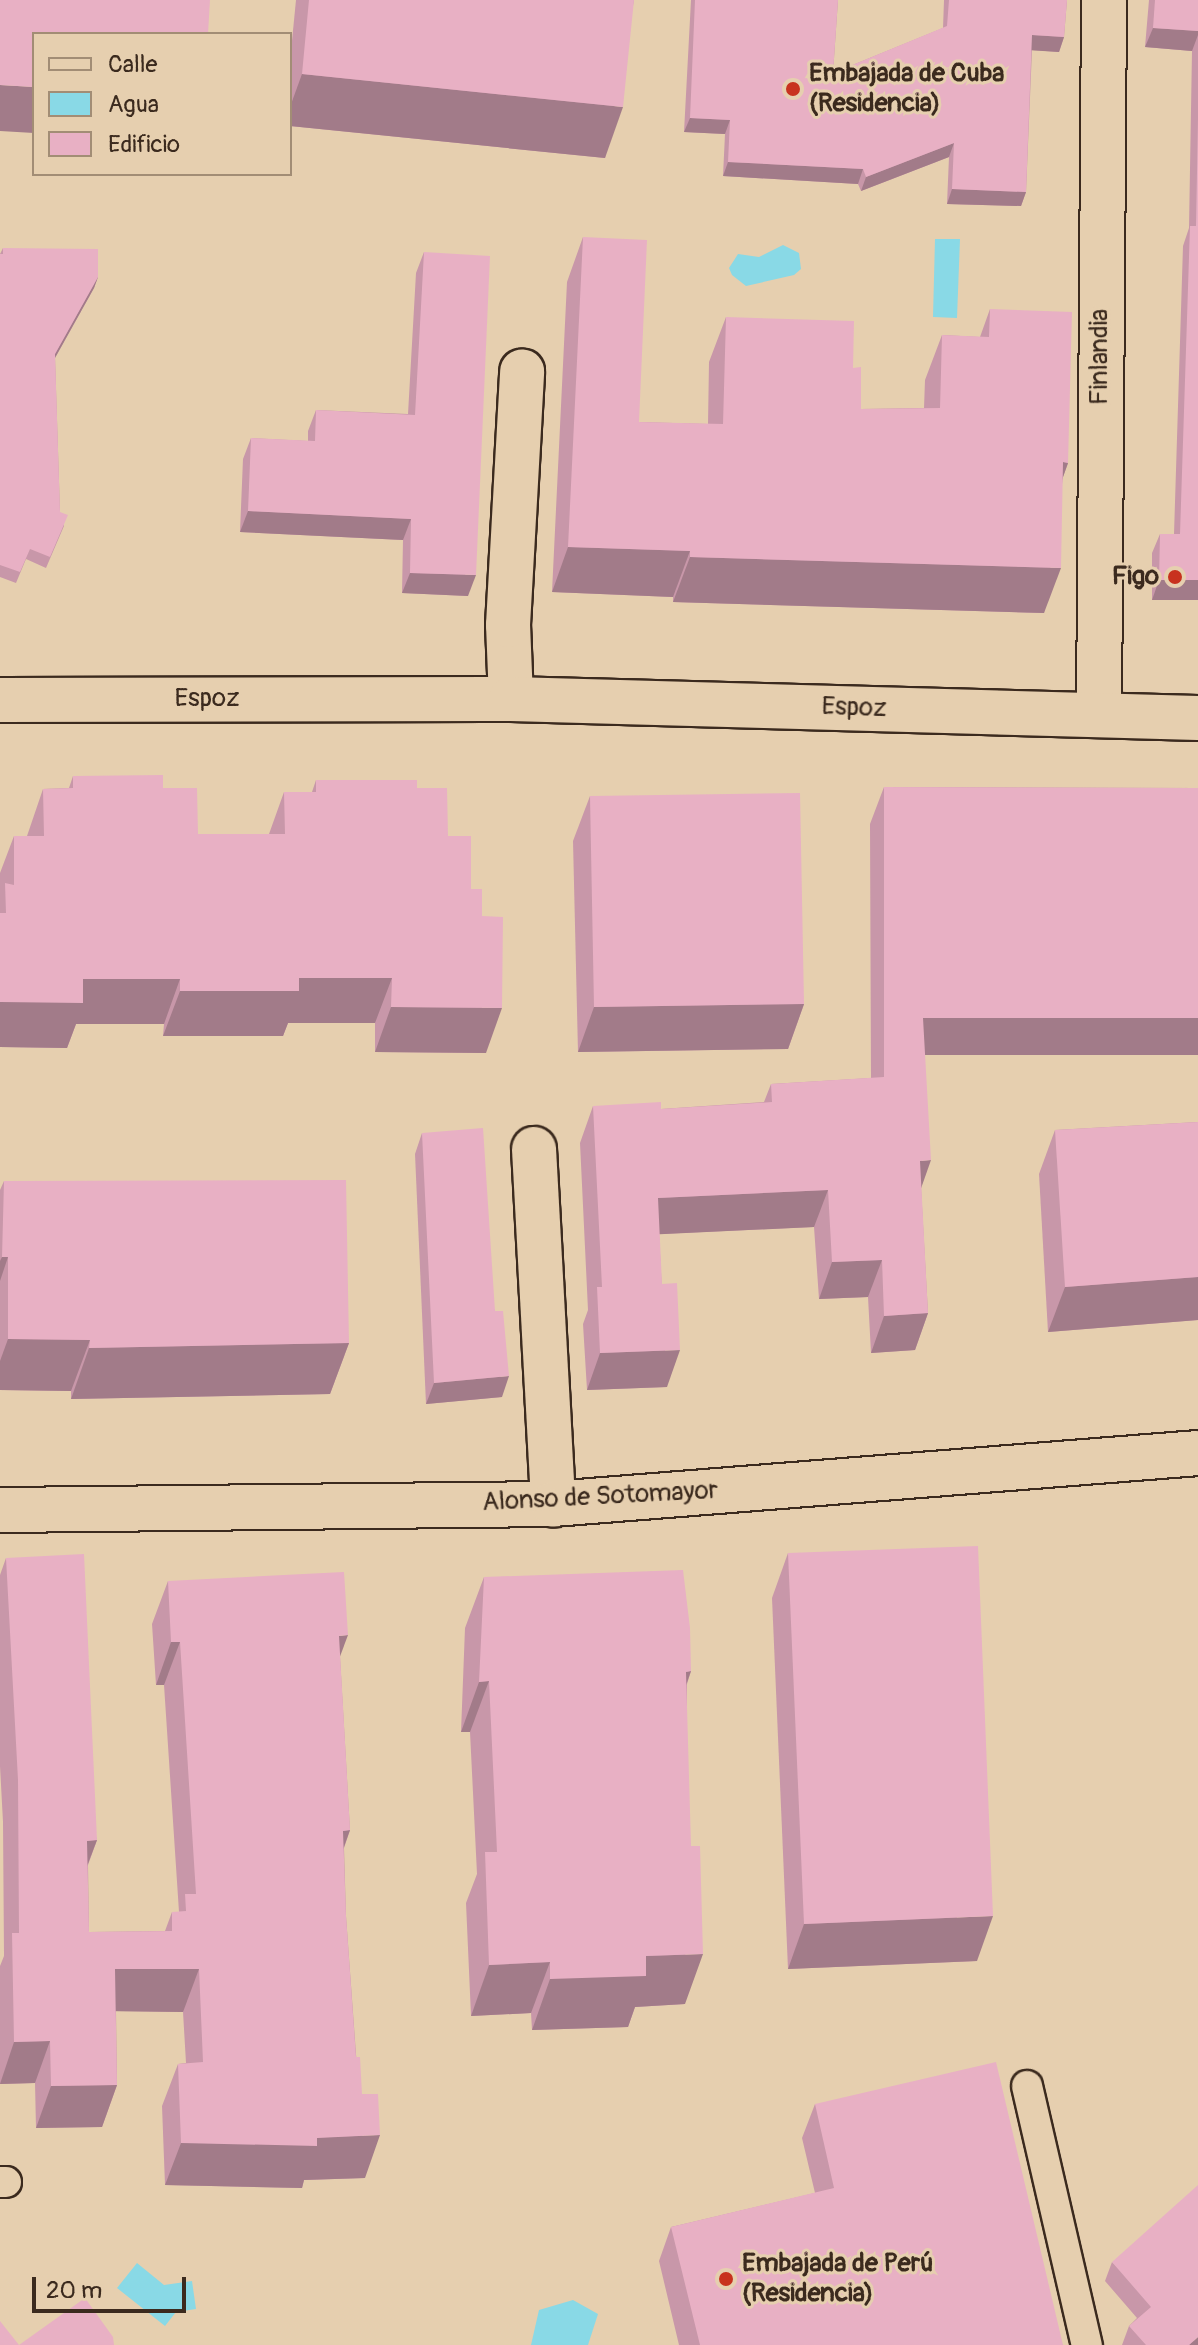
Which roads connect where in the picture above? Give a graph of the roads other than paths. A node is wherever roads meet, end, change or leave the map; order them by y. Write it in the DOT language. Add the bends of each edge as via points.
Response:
graph roads {
  1 [pos="1104,0"];
  2 [pos="522,371"];
  3 [pos="511,699"];
  4 [pos="0,700"];
  5 [pos="1099,715"];
  6 [pos="1198,718"];
  7 [pos="534,1149"];
  8 [pos="1198,1453"];
  9 [pos="553,1504"];
  10 [pos="0,1510"];
  11 [pos="1027,2086"];
  12 [pos="1087,2345"];
  1 -- 5 [label="street, Finlandia"];
  2 -- 3 [label="street" via="508,625"];
  3 -- 4 [label="street, Espoz"];
  3 -- 5 [label="street, Espoz"];
  5 -- 6 [label="street, Espoz"];
  7 -- 9 [label="street"];
  8 -- 9 [label="street, Alonso de Sotomayor"];
  9 -- 10 [label="street, Alonso de Sotomayor"];
  11 -- 12 [label="lane"];
}
